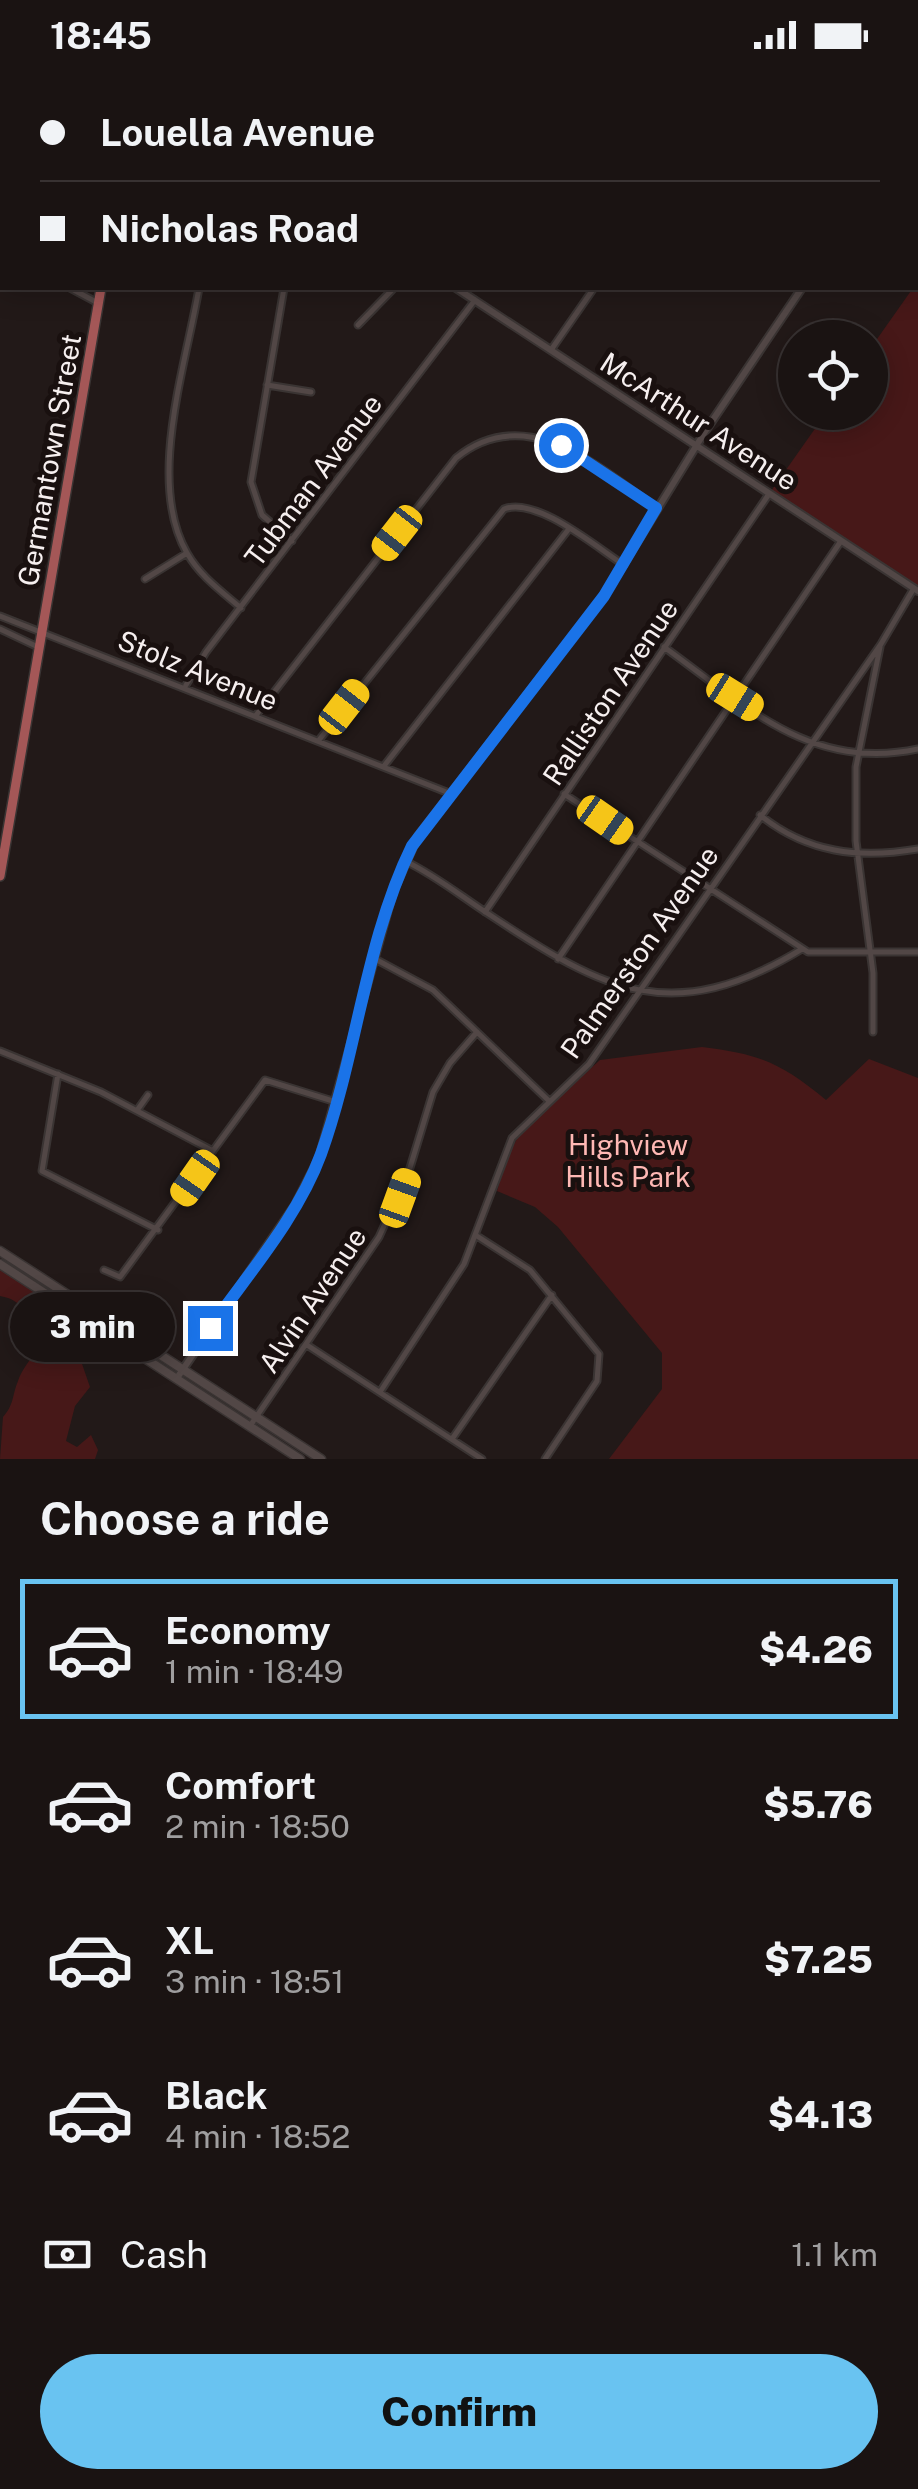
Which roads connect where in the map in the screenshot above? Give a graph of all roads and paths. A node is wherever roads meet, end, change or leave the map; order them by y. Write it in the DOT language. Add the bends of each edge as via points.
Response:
graph roads {
  1 [pos="74,290"];
  2 [pos="101,290"];
  3 [pos="199,290"];
  4 [pos="284,290"];
  5 [pos="392,290"];
  6 [pos="459,290"];
  7 [pos="593,290"];
  8 [pos="801,290"];
  9 [pos="475,300"];
  10 [pos="98,303"];
  11 [pos="358,325"];
  12 [pos="551,350"];
  13 [pos="267,385"];
  14 [pos="310,392"];
  15 [pos="696,446"];
  16 [pos="769,494"];
  17 [pos="656,508"];
  18 [pos="568,530"];
  19 [pos="842,540"];
  20 [pos="293,541"];
  21 [pos="187,553"];
  22 [pos="624,566"];
  23 [pos="145,579"];
  24 [pos="916,590"];
  25 [pos="241,608"];
  26 [pos="0,616"];
  27 [pos="0,629"];
  28 [pos="42,630"];
  29 [pos="880,644"];
  30 [pos="39,648"];
  31 [pos="664,648"];
  32 [pos="186,686"];
  33 [pos="735,697"];
  34 [pos="256,714"];
  35 [pos="319,740"];
  36 [pos="808,744"];
  37 [pos="918,749"];
  38 [pos="857,756"];
  39 [pos="384,766"];
  40 [pos="449,793"];
  41 [pos="564,794"];
  42 [pos="760,815"];
  43 [pos="636,842"];
  44 [pos="918,849"];
  45 [pos="857,854"];
  46 [pos="405,861"];
  47 [pos="0,876"];
  48 [pos="709,889"];
  49 [pos="484,912"];
  50 [pos="802,949"];
  51 [pos="918,952"];
  52 [pos="870,956"];
  53 [pos="374,959"];
  54 [pos="558,959"];
  55 [pos="638,992"];
  56 [pos="477,1032"];
  57 [pos="874,1032"];
  58 [pos="0,1052"];
  59 [pos="58,1074"];
  60 [pos="148,1095"];
  61 [pos="548,1100"];
  62 [pos="336,1102"];
  63 [pos="138,1110"];
  64 [pos="213,1151"];
  65 [pos="158,1230"];
  66 [pos="477,1236"];
  67 [pos="0,1251"];
  68 [pos="0,1264"];
  69 [pos="104,1270"];
  70 [pos="552,1295"];
  71 [pos="307,1345"];
  72 [pos="180,1374"];
  73 [pos="380,1392"];
  74 [pos="257,1417"];
  75 [pos="250,1426"];
  76 [pos="452,1440"];
  77 [pos="300,1459"];
  78 [pos="321,1459"];
  79 [pos="482,1459"];
  80 [pos="545,1459"];
  1 -- 10 [label="street"];
  2 -- 10 [label="main road, Germantown Street"];
  3 -- 21 [label="street" via="168,483 172,518"];
  4 -- 13 [label="street"];
  5 -- 11 [label="street"];
  6 -- 9 [label="street, McArthur Avenue"];
  7 -- 12 [label="street"];
  8 -- 15 [label="street"];
  9 -- 12 [label="street, McArthur Avenue"];
  9 -- 20 [label="street, Tubman Avenue"];
  10 -- 28 [label="main road, Germantown Street"];
  12 -- 15 [label="street, McArthur Avenue"];
  13 -- 14 [label="street"];
  13 -- 20 [label="street" via="252,488 262,515"];
  15 -- 16 [label="street, McArthur Avenue"];
  15 -- 17 [label="street"];
  16 -- 19 [label="street, McArthur Avenue"];
  16 -- 31 [label="street, Ralliston Avenue"];
  17 -- 22 [label="street"];
  17 -- 34 [label="street" via="550,440 514,434 479,442 447,470"];
  18 -- 22 [label="street"];
  18 -- 35 [label="street" via="529,507 500,512"];
  18 -- 39 [label="street"];
  19 -- 24 [label="street, McArthur Avenue"];
  19 -- 33 [label="street"];
  20 -- 25 [label="street, Tubman Avenue"];
  21 -- 23 [label="street"];
  21 -- 25 [label="street"];
  22 -- 40 [label="street"];
  24 -- 29 [label="street, Palmerston Avenue"];
  25 -- 32 [label="street, Tubman Avenue"];
  26 -- 28 [label="street, Stolz Avenue"];
  27 -- 30 [label="street"];
  28 -- 30 [label="main road, Germantown Street"];
  28 -- 32 [label="street, Stolz Avenue"];
  29 -- 36 [label="street, Palmerston Avenue"];
  29 -- 38 [label="street"];
  30 -- 47 [label="main road, Germantown Street"];
  31 -- 33 [label="street"];
  31 -- 41 [label="street, Ralliston Avenue"];
  32 -- 34 [label="street, Stolz Avenue"];
  33 -- 36 [label="street"];
  33 -- 43 [label="street"];
  34 -- 35 [label="street, Stolz Avenue"];
  35 -- 39 [label="street, Stolz Avenue"];
  36 -- 38 [label="street"];
  36 -- 42 [label="street, Palmerston Avenue"];
  37 -- 38 [label="street"];
  38 -- 45 [label="street"];
  39 -- 40 [label="street, Stolz Avenue"];
  40 -- 46 [label="street"];
  41 -- 43 [label="street"];
  41 -- 49 [label="street, Ralliston Avenue"];
  42 -- 45 [label="street" via="805,844"];
  42 -- 48 [label="street, Palmerston Avenue"];
  43 -- 48 [label="street"];
  43 -- 54 [label="street"];
  44 -- 45 [label="street"];
  45 -- 52 [label="street"];
  46 -- 49 [label="street"];
  46 -- 53 [label="street"];
  48 -- 50 [label="street"];
  48 -- 55 [label="street, Palmerston Avenue"];
  49 -- 54 [label="street"];
  50 -- 52 [label="street"];
  50 -- 55 [label="street" via="706,990"];
  51 -- 52 [label="street"];
  52 -- 57 [label="street"];
  53 -- 56 [label="street" via="426,984"];
  53 -- 62 [label="street"];
  54 -- 55 [label="street"];
  55 -- 61 [label="street, Palmerston Avenue" via="588,1064"];
  56 -- 61 [label="street"];
  56 -- 71 [label="street, Alvin Avenue" via="433,1092 410,1171 380,1238"];
  58 -- 59 [label="street"];
  59 -- 63 [label="street"];
  59 -- 65 [label="street" via="44,1174"];
  60 -- 63 [label="street"];
  61 -- 66 [label="street, Palmerston Avenue" via="506,1149"];
  62 -- 64 [label="street" via="268,1079"];
  62 -- 72 [label="street" via="304,1189"];
  63 -- 64 [label="street"];
  64 -- 65 [label="street"];
  65 -- 69 [label="street" via="120,1278"];
  66 -- 70 [label="street" via="516,1258"];
  66 -- 73 [label="street, Palmerston Avenue" via="446,1296"];
  67 -- 72 [label="main road"];
  68 -- 72 [label="main road"];
  70 -- 76 [label="street"];
  70 -- 80 [label="street" via="600,1359 599,1377"];
  71 -- 73 [label="street"];
  71 -- 74 [label="street, Alvin Avenue"];
  72 -- 74 [label="main road"];
  72 -- 75 [label="main road" via="176,1384 182,1390 194,1389"];
  73 -- 76 [label="street"];
  74 -- 75 [label="street, Alvin Avenue"];
  74 -- 78 [label="main road"];
  75 -- 77 [label="main road"];
  76 -- 79 [label="street"];
}
